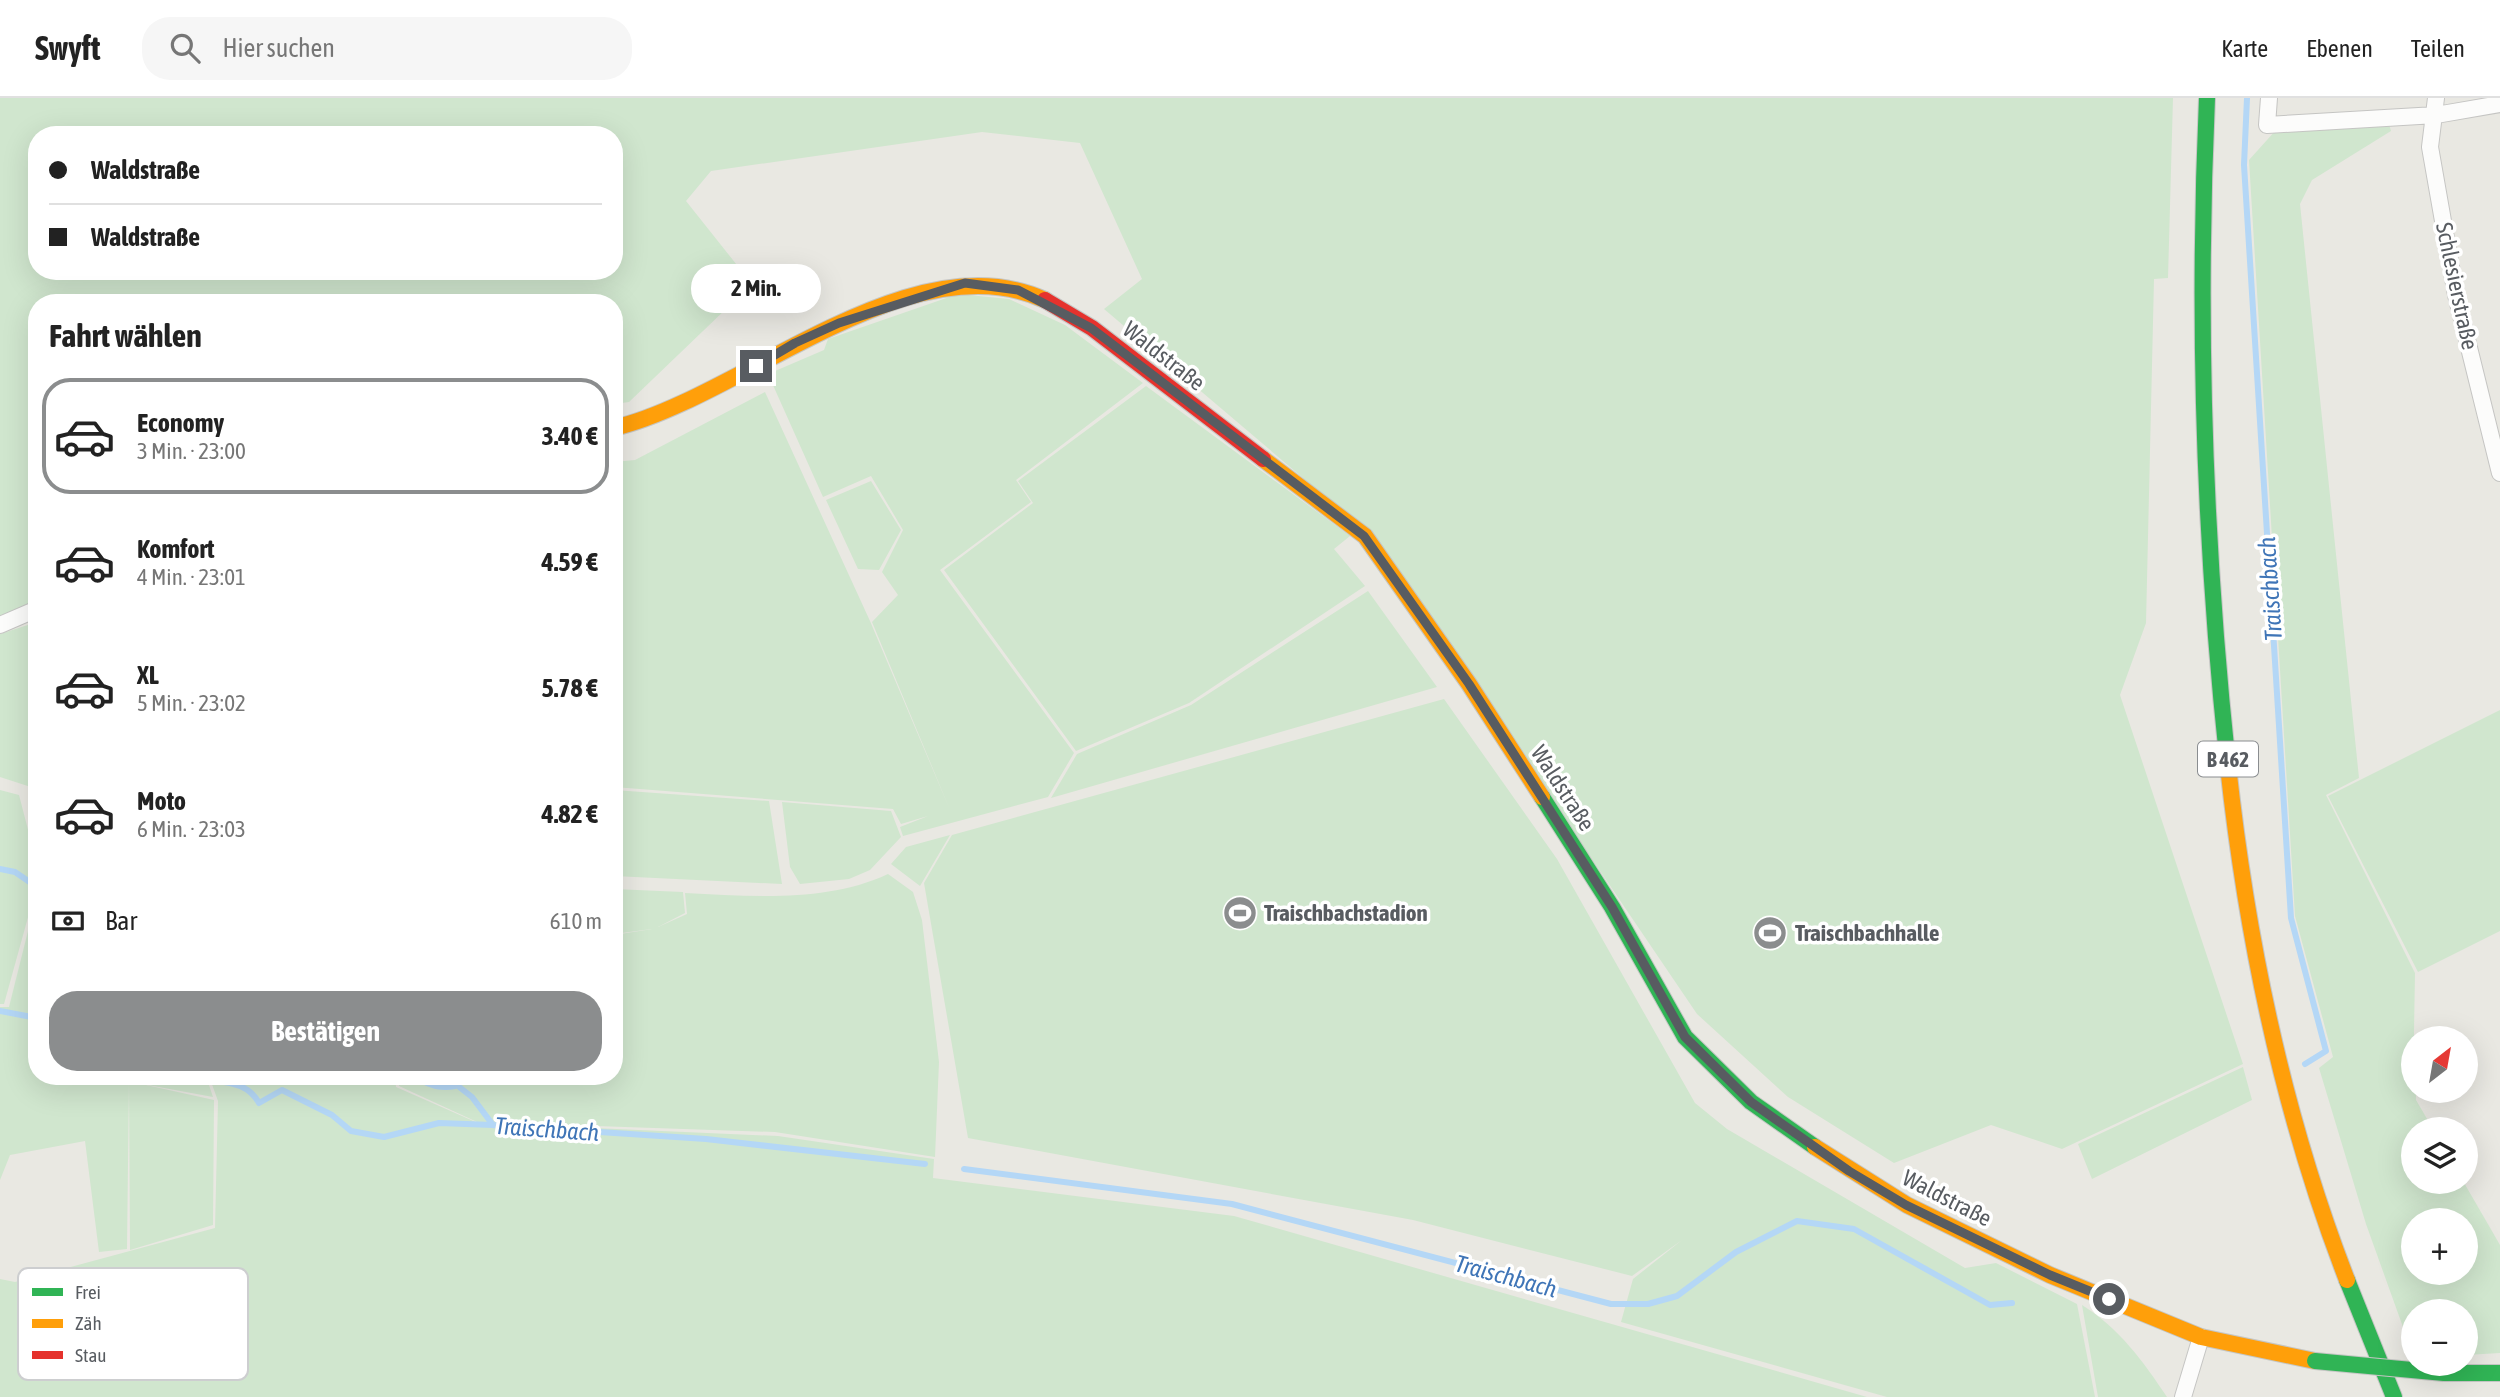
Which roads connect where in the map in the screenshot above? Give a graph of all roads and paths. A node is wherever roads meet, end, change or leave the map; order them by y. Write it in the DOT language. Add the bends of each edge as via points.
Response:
graph roads {
  1 [pos="2207,98"];
  2 [pos="2269,98"];
  3 [pos="2436,98"];
  4 [pos="2500,104"];
  5 [pos="2436,115"];
  6 [pos="623,425"];
  7 [pos="2500,473"];
  8 [pos="28,614"];
  9 [pos="0,625"];
  10 [pos="2201,1337"];
  11 [pos="2500,1373"];
  12 [pos="2183,1397"];
  13 [pos="2393,1397"];
  1 -- 13 [label="street, B 462" via="2202,183 2202,413 2213,616 2235,828 2260,978 2297,1125 2333,1246"];
  2 -- 5 [label="street" via="2267,125"];
  3 -- 5 [label="street, Schlesierstraße"];
  4 -- 5 [label="street"];
  5 -- 7 [label="street, Schlesierstraße" via="2430,147 2451,268"];
  6 -- 10 [label="street, Waldstraße" via="685,405 839,323 965,283 1018,290 1057,308 1091,328 1364,536 1469,684 1612,907 1685,1037 1751,1102 1906,1205 2050,1275"];
  8 -- 9 [label="street"];
  10 -- 11 [label="street, Waldstraße, bridge" via="2315,1361 2444,1373"];
  10 -- 12 [label="street"];
}
